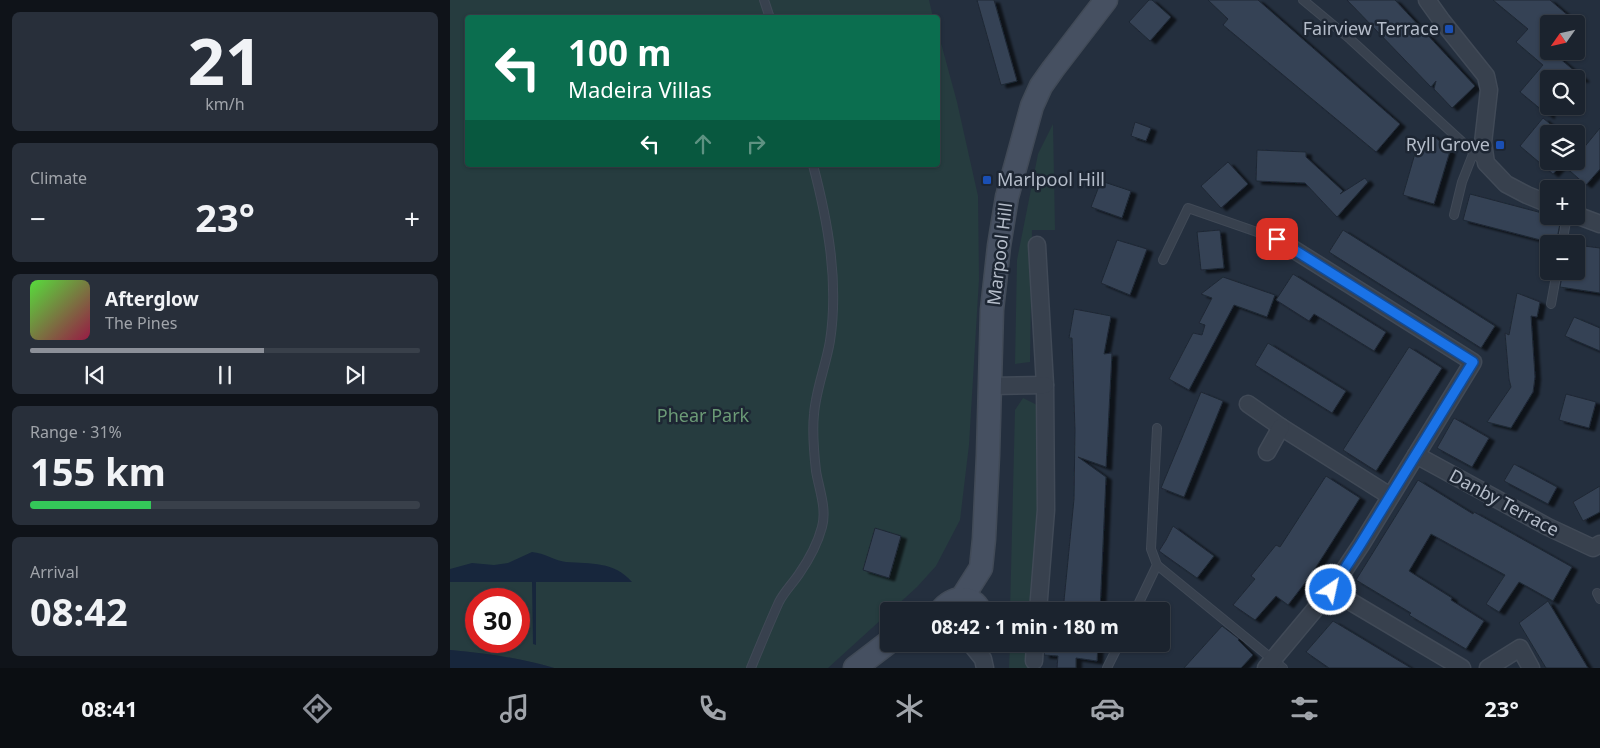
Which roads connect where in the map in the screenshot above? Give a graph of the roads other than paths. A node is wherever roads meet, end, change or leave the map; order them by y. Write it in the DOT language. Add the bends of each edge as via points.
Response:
graph roads {
  1 [pos="764,0"];
  2 [pos="1106,0"];
  3 [pos="1303,0"];
  4 [pos="1427,0"];
  5 [pos="769,15"];
  6 [pos="1479,159"];
  7 [pos="814,167"];
  8 [pos="1540,200"];
  9 [pos="1454,216"];
  10 [pos="1585,218"];
  11 [pos="1600,224"];
  12 [pos="1277,239"];
  13 [pos="1037,245"];
  14 [pos="1163,260"];
  15 [pos="1555,280"];
  16 [pos="1551,304"];
  17 [pos="1045,385"];
  18 [pos="990,386"];
  19 [pos="1248,404"];
  20 [pos="1281,427"];
  21 [pos="1157,428"];
  22 [pos="1267,452"];
  23 [pos="1416,455"];
  24 [pos="1390,496"];
  25 [pos="1597,546"];
  26 [pos="1157,565"];
  27 [pos="1331,590"];
  28 [pos="950,602"];
  29 [pos="963,602"];
  30 [pos="972,602"];
  31 [pos="1039,602"];
  32 [pos="1138,602"];
  33 [pos="880,649"];
  34 [pos="977,652"];
  35 [pos="1035,652"];
  36 [pos="1115,652"];
  37 [pos="1034,661"];
  38 [pos="1274,665"];
  39 [pos="751,668"];
  40 [pos="855,668"];
  41 [pos="985,668"];
  42 [pos="1108,668"];
  43 [pos="1462,668"];
  44 [pos="1488,668"];
  45 [pos="1531,668"];
  1 -- 5 [label="lane"];
  2 -- 18 [label="street, Marpool Hill" via="1053,69 1032,106 1007,197 999,246 992,310"];
  3 -- 6 [label="lane" via="1350,39"];
  4 -- 6 [label="street" via="1486,76 1489,90"];
  6 -- 8 [label="street" via="1506,184"];
  6 -- 9 [label="lane" via="1462,182"];
  7 -- 39 [label="lane" via="831,256 835,298 828,354 814,414 816,471 824,514 817,540 780,602"];
  10 -- 11 [label="street"];
  12 -- 14 [label="lane" via="1188,208"];
  12 -- 23 [label="street" via="1473,362"];
  13 -- 17 [label="street, Marpool Hill"];
  15 -- 16 [label="lane"];
  17 -- 18 [label="street"];
  17 -- 31 [label="street, Marpool Hill" via="1046,510"];
  18 -- 30 [label="street, Marpool Hill" via="986,511 981,568"];
  19 -- 20 [label="street"];
  20 -- 22 [label="street"];
  20 -- 24 [label="street"];
  21 -- 26 [label="lane" via="1151,549"];
  23 -- 24 [label="street"];
  23 -- 25 [label="street, Danby Terrace" via="1548,527"];
  24 -- 27 [label="street"];
  26 -- 32 [label="lane"];
  26 -- 38 [label="lane"];
  27 -- 38 [label="street"];
  27 -- 43 [label="street"];
  28 -- 29 [label="street" via="955,599"];
  33 -- 40 [label="street"];
  34 -- 41 [label="street"];
  35 -- 37 [label="street"];
  36 -- 42 [label="lane"];
  44 -- 45 [label="street" via="1520,648"];
}
